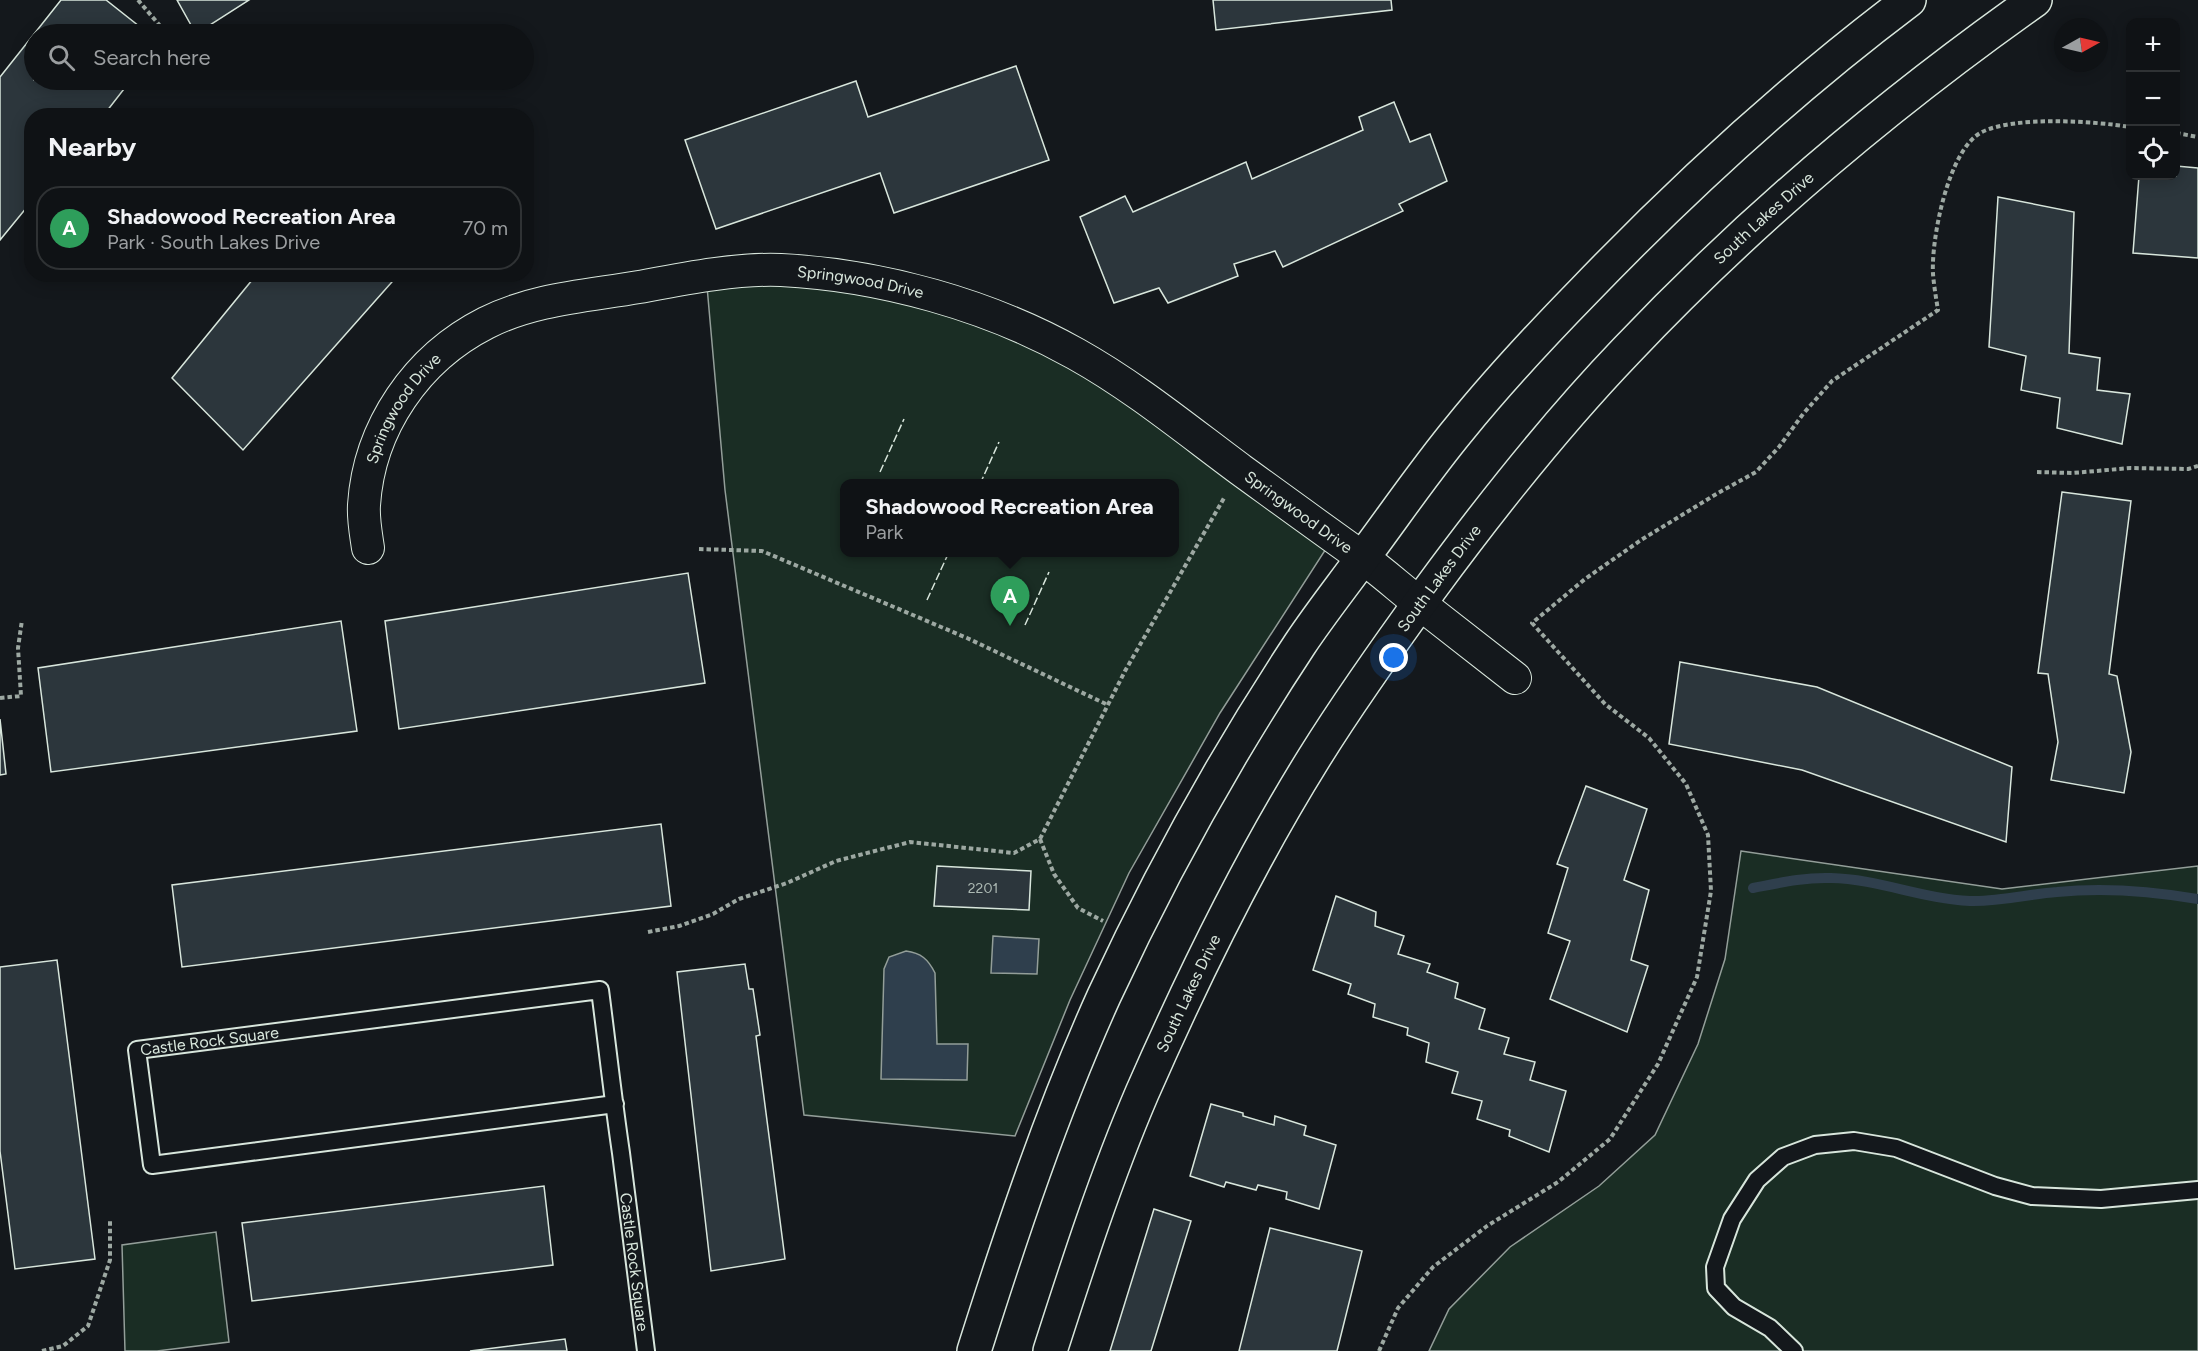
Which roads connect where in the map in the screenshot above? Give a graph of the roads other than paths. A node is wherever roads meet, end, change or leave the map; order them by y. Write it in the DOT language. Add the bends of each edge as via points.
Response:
graph roads {
  1 [pos="1909,0"];
  2 [pos="2035,0"];
  3 [pos="368,548"];
  4 [pos="1363,558"];
  5 [pos="1419,603"];
  6 [pos="1515,678"];
  7 [pos="615,1104"];
  8 [pos="2198,1190"];
  9 [pos="646,1351"];
  10 [pos="974,1351"];
  11 [pos="1050,1351"];
  12 [pos="1794,1351"];
  1 -- 4 [label="main road" via="1791,93 1627,246 1459,428"];
  2 -- 5 [label="main road, South Lakes Drive" via="1861,132 1681,294 1545,443 1477,524"];
  3 -- 4 [label="street, Springwood Drive" via="363,507 372,452 389,416 415,379 440,352 468,333 505,314 543,302 706,275 779,270 871,281 961,303 1032,331 1119,381"];
  4 -- 5 [label="street, Springwood Drive"];
  4 -- 10 [label="main road" via="1276,682 1154,895 1104,997 1057,1108"];
  5 -- 6 [label="street, Springwood Drive"];
  5 -- 11 [label="main road, South Lakes Drive" via="1313,760 1265,841 1206,957 1142,1093 1097,1205"];
  7 -- 7 [label="lane, Castle Rock Square" via="152,1165 137,1050 600,990"];
  7 -- 9 [label="lane, Castle Rock Square"];
  8 -- 12 [label="lane" via="2101,1199 2032,1196 1896,1148 1854,1142 1815,1145 1783,1156 1758,1180 1732,1219 1715,1267 1716,1288 1734,1307 1770,1328"];
}
